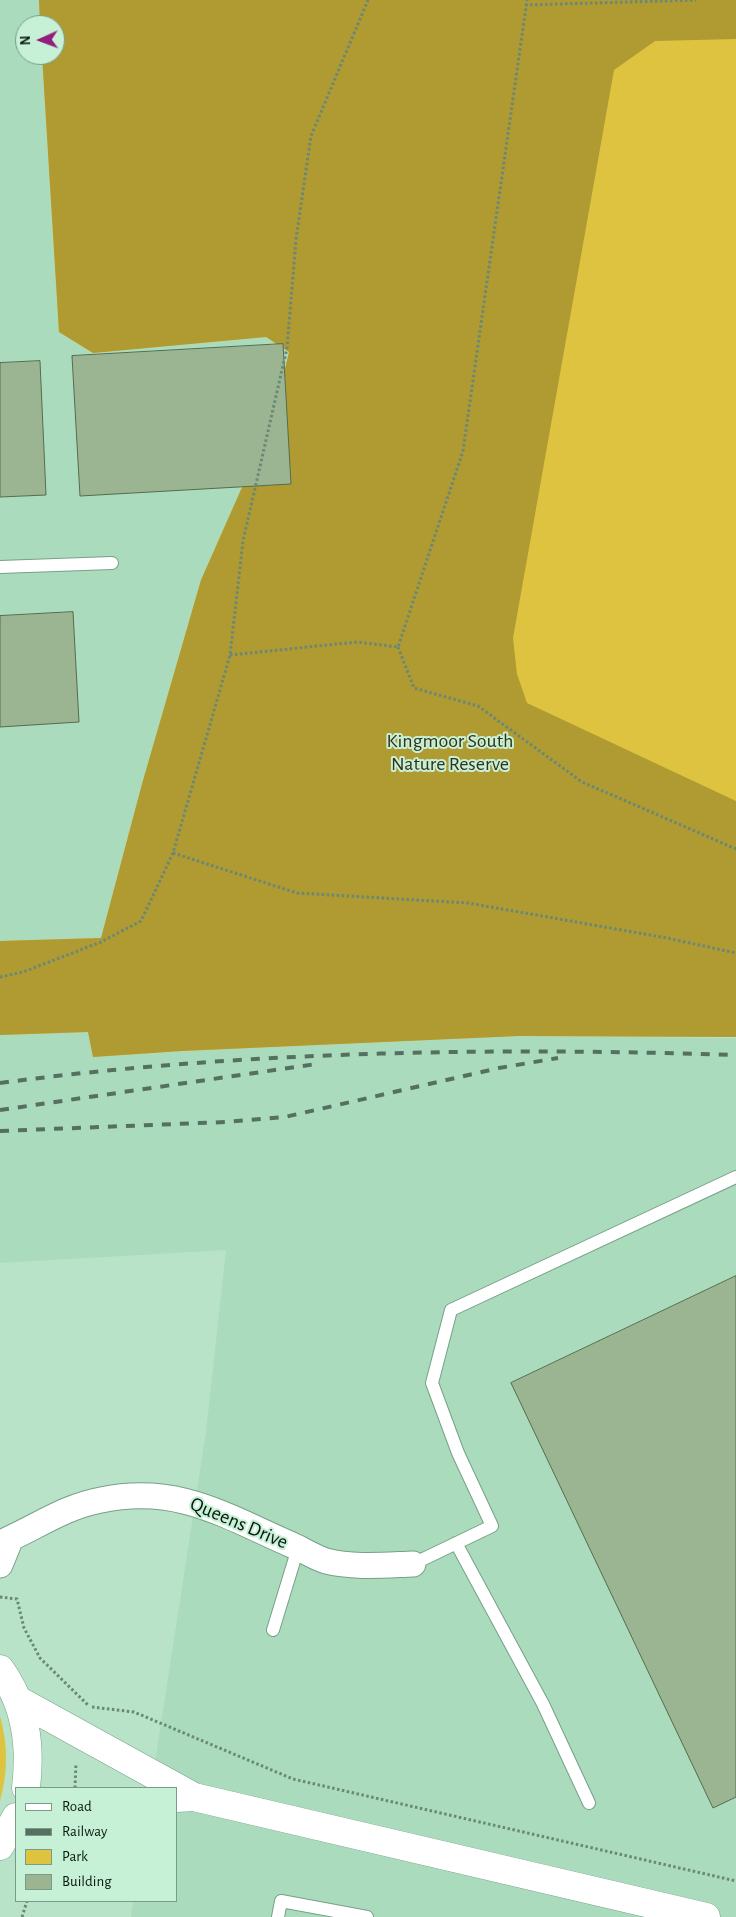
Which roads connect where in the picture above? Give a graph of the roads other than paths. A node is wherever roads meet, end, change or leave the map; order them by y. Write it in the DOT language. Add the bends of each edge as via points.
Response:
graph roads {
  1 [pos="112,563"];
  2 [pos="0,568"];
  3 [pos="736,1177"];
  4 [pos="5,1540"];
  5 [pos="456,1543"];
  6 [pos="298,1548"];
  7 [pos="413,1564"];
  8 [pos="0,1565"];
  9 [pos="273,1630"];
  10 [pos="0,1669"];
  11 [pos="18,1700"];
  12 [pos="26,1787"];
  13 [pos="166,1787"];
  14 [pos="185,1798"];
  15 [pos="589,1803"];
  16 [pos="15,1822"];
  17 [pos="0,1846"];
  18 [pos="278,1917"];
  19 [pos="367,1917"];
  20 [pos="706,1917"];
  1 -- 2 [label="lane"];
  3 -- 5 [label="lane" via="452,1310 432,1383 458,1453 492,1526"];
  4 -- 6 [label="street, Queens Drive" via="47,1518 100,1500 160,1495 221,1512"];
  4 -- 8 [label="street, Queens Drive"];
  5 -- 7 [label="lane"];
  5 -- 15 [label="lane" via="543,1704"];
  6 -- 7 [label="street, Queens Drive" via="327,1561 373,1566"];
  6 -- 9 [label="lane"];
  10 -- 11 [label="highway"];
  11 -- 12 [label="highway" via="27,1730"];
  11 -- 13 [label="highway"];
  14 -- 20 [label="highway"];
  16 -- 17 [label="highway"];
  18 -- 19 [label="lane" via="281,1901"];
}
